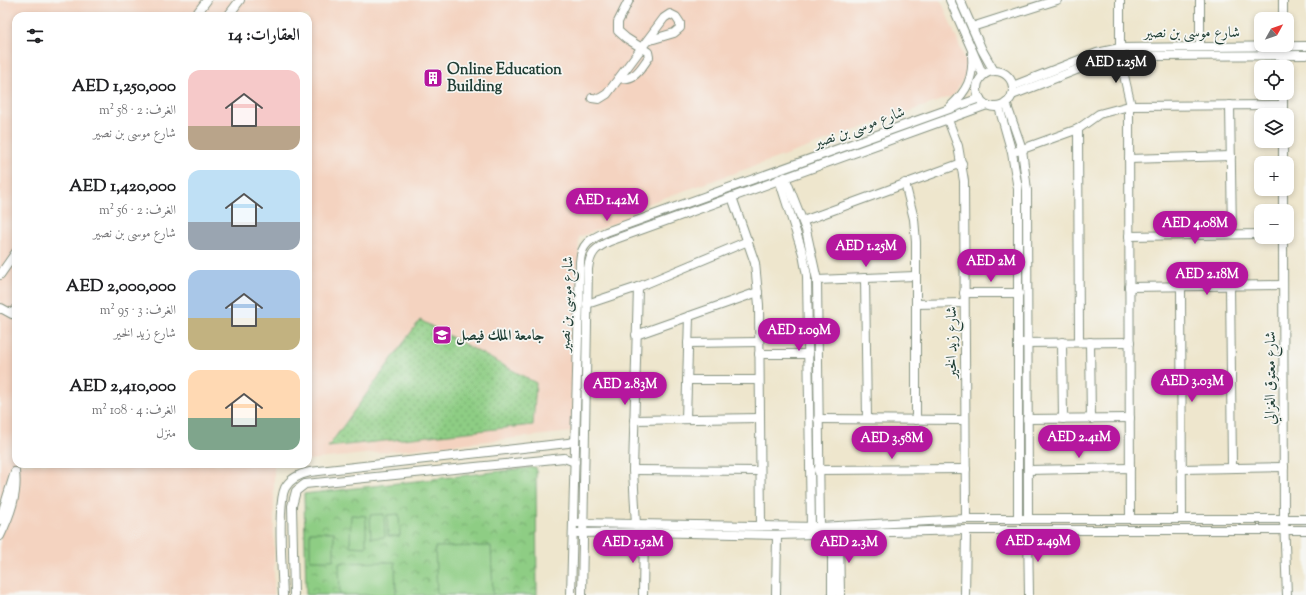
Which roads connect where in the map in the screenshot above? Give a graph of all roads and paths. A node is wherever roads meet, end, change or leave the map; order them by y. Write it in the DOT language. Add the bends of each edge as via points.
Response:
graph roads {
  1 [pos="207,0"];
  2 [pos="240,0"];
  3 [pos="630,0"];
  4 [pos="950,0"];
  5 [pos="960,0"];
  6 [pos="1057,0"];
  7 [pos="1120,0"];
  8 [pos="1124,0"];
  9 [pos="1200,0"];
  10 [pos="1283,0"];
  11 [pos="198,12"];
  12 [pos="231,12"];
  13 [pos="1283,12"];
  14 [pos="972,27"];
  15 [pos="1200,46"];
  16 [pos="1254,46"];
  17 [pos="1294,46"];
  18 [pos="1306,46"];
  19 [pos="1123,47"];
  20 [pos="971,48"];
  21 [pos="1283,56"];
  22 [pos="1306,56"];
  23 [pos="1120,58"];
  24 [pos="1283,60"];
  25 [pos="994,71"];
  26 [pos="983,75"];
  27 [pos="1013,86"];
  28 [pos="1012,95"];
  29 [pos="592,98"];
  30 [pos="980,98"];
  31 [pos="1283,100"];
  32 [pos="1283,104"];
  33 [pos="987,105"];
  34 [pos="1002,105"];
  35 [pos="1230,105"];
  36 [pos="1130,106"];
  37 [pos="1283,108"];
  38 [pos="945,111"];
  39 [pos="948,120"];
  40 [pos="1078,129"];
  41 [pos="1022,149"];
  42 [pos="1012,152"];
  43 [pos="1231,156"];
  44 [pos="1129,159"];
  45 [pos="962,163"];
  46 [pos="782,178"];
  47 [pos="906,183"];
  48 [pos="732,197"];
  49 [pos="803,221"];
  50 [pos="1232,234"];
  51 [pos="1254,234"];
  52 [pos="1129,236"];
  53 [pos="748,241"];
  54 [pos="1283,244"];
  55 [pos="12,258"];
  56 [pos="0,275"];
  57 [pos="915,276"];
  58 [pos="865,278"];
  59 [pos="817,280"];
  60 [pos="1230,285"];
  61 [pos="1284,285"];
  62 [pos="1181,286"];
  63 [pos="638,287"];
  64 [pos="1129,287"];
  65 [pos="758,292"];
  66 [pos="964,293"];
  67 [pos="1019,293"];
  68 [pos="964,303"];
  69 [pos="588,304"];
  70 [pos="916,304"];
  71 [pos="0,310"];
  72 [pos="12,314"];
  73 [pos="689,316"];
  74 [pos="636,335"];
  75 [pos="813,338"];
  76 [pos="759,342"];
  77 [pos="1062,342"];
  78 [pos="1079,342"];
  79 [pos="1090,342"];
  80 [pos="1130,342"];
  81 [pos="688,343"];
  82 [pos="1023,343"];
  83 [pos="759,354"];
  84 [pos="809,354"];
  85 [pos="687,380"];
  86 [pos="759,380"];
  87 [pos="760,418"];
  88 [pos="1130,418"];
  89 [pos="686,419"];
  90 [pos="818,419"];
  91 [pos="867,419"];
  92 [pos="1027,419"];
  93 [pos="1063,419"];
  94 [pos="1091,419"];
  95 [pos="634,420"];
  96 [pos="916,420"];
  97 [pos="965,420"];
  98 [pos="575,441"];
  99 [pos="575,462"];
  100 [pos="1284,466"];
  101 [pos="1130,468"];
  102 [pos="1232,468"];
  103 [pos="966,469"];
  104 [pos="1182,469"];
  105 [pos="633,470"];
  106 [pos="818,470"];
  107 [pos="1028,470"];
  108 [pos="760,471"];
  109 [pos="966,519"];
  110 [pos="1018,519"];
  111 [pos="1028,519"];
  112 [pos="1130,519"];
  113 [pos="1182,519"];
  114 [pos="1284,519"];
  115 [pos="1306,519"];
  116 [pos="0,520"];
  117 [pos="573,523"];
  118 [pos="582,523"];
  119 [pos="636,525"];
  120 [pos="761,526"];
  121 [pos="811,526"];
  122 [pos="820,527"];
  123 [pos="966,530"];
  124 [pos="1028,530"];
  125 [pos="1284,530"];
  126 [pos="1306,530"];
  127 [pos="644,532"];
  128 [pos="573,533"];
  129 [pos="582,533"];
  130 [pos="836,533"];
  131 [pos="777,535"];
  132 [pos="0,536"];
  133 [pos="283,595"];
  134 [pos="294,595"];
  135 [pos="571,595"];
  136 [pos="582,595"];
  137 [pos="643,595"];
  138 [pos="776,595"];
  139 [pos="832,595"];
  140 [pos="840,595"];
  141 [pos="965,595"];
  142 [pos="1029,595"];
  143 [pos="1287,595"];
  1 -- 11 [label="street"];
  2 -- 12 [label="street"];
  3 -- 29 [label="street" via="618,22 618,31 626,38 645,45 602,98"];
  4 -- 20 [label="street"];
  5 -- 14 [label="street"];
  6 -- 14 [label="street"];
  7 -- 19 [label="street"];
  8 -- 19 [label="street"];
  9 -- 15 [label="street"];
  10 -- 13 [label="street"];
  14 -- 25 [label="street"];
  15 -- 16 [label="street, شارع موسى بن نصير"];
  15 -- 19 [label="street, شارع موسى بن نصير"];
  17 -- 18 [label="street, شارع موسى بن نصير"];
  19 -- 27 [label="street, شارع موسى بن نصير" via="1097,53"];
  20 -- 26 [label="street"];
  20 -- 38 [label="street" via="971,79 963,94"];
  21 -- 22 [label="street, شارع موسى بن نصير"];
  21 -- 23 [label="street, شارع موسى بن نصير"];
  21 -- 24 [label="street"];
  23 -- 28 [label="street, شارع موسى بن نصير" via="1084,67"];
  23 -- 36 [label="street"];
  25 -- 26 [label="street"];
  25 -- 27 [label="street" via="1005,74"];
  26 -- 30 [label="street" via="977,85"];
  27 -- 28 [label="street"];
  28 -- 34 [label="street"];
  30 -- 33 [label="street"];
  30 -- 38 [label="street, شارع موسى بن نصير"];
  31 -- 32 [label="street"];
  32 -- 35 [label="street"];
  32 -- 37 [label="street"];
  33 -- 34 [label="street"];
  33 -- 39 [label="street, شارع موسى بن نصير"];
  34 -- 41 [label="street"];
  34 -- 42 [label="street"];
  35 -- 36 [label="street"];
  35 -- 43 [label="street"];
  36 -- 40 [label="street" via="1099,114"];
  36 -- 44 [label="street"];
  38 -- 98 [label="street, شارع موسى بن نصير" via="606,232 588,241 580,254"];
  39 -- 45 [label="street, شارع زيد الخير"];
  39 -- 46 [label="street, شارع موسى بن نصير"];
  40 -- 41 [label="street"];
  40 -- 78 [label="street"];
  41 -- 42 [label="street"];
  41 -- 82 [label="street" via="1027,190"];
  42 -- 67 [label="street" via="1018,190"];
  43 -- 44 [label="street"];
  43 -- 50 [label="street"];
  44 -- 52 [label="street"];
  45 -- 47 [label="street"];
  45 -- 66 [label="street, شارع زيد الخير"];
  46 -- 48 [label="street, شارع موسى بن نصير"];
  46 -- 49 [label="street"];
  46 -- 75 [label="street" via="808,276"];
  47 -- 49 [label="street"];
  47 -- 57 [label="street" via="914,219"];
  48 -- 53 [label="street"];
  48 -- 69 [label="street, شارع موسى بن نصير" via="610,241 594,250 589,259"];
  49 -- 59 [label="street"];
  50 -- 51 [label="street"];
  50 -- 52 [label="street"];
  52 -- 64 [label="street"];
  53 -- 63 [label="street"];
  53 -- 65 [label="street" via="755,263"];
  54 -- 61 [label="street, شارع معتوق الغزالي"];
  55 -- 56 [label="street"];
  57 -- 58 [label="street"];
  57 -- 70 [label="street"];
  58 -- 59 [label="street"];
  58 -- 91 [label="street"];
  59 -- 75 [label="street"];
  60 -- 61 [label="street"];
  60 -- 62 [label="street"];
  60 -- 102 [label="street"];
  61 -- 100 [label="street, شارع معتوق الغزالي"];
  62 -- 64 [label="street"];
  62 -- 104 [label="street"];
  63 -- 69 [label="street"];
  63 -- 74 [label="street"];
  64 -- 80 [label="street"];
  65 -- 73 [label="street"];
  65 -- 76 [label="street"];
  66 -- 67 [label="street"];
  66 -- 68 [label="street, شارع زيد الخير"];
  67 -- 82 [label="street"];
  68 -- 70 [label="street"];
  68 -- 97 [label="street, شارع زيد الخير"];
  69 -- 118 [label="street, شارع موسى بن نصير"];
  70 -- 96 [label="street"];
  71 -- 72 [label="street" via="1,308"];
  73 -- 74 [label="street"];
  73 -- 81 [label="street"];
  74 -- 95 [label="street"];
  75 -- 84 [label="street"];
  75 -- 90 [label="street"];
  76 -- 81 [label="street"];
  76 -- 83 [label="street"];
  77 -- 78 [label="street"];
  77 -- 82 [label="street"];
  77 -- 93 [label="street"];
  78 -- 79 [label="street"];
  79 -- 80 [label="street"];
  79 -- 94 [label="street"];
  80 -- 88 [label="street"];
  81 -- 85 [label="street"];
  82 -- 92 [label="street"];
  82 -- 110 [label="street"];
  83 -- 84 [label="street"];
  83 -- 86 [label="street"];
  84 -- 121 [label="street"];
  85 -- 86 [label="street"];
  85 -- 89 [label="street"];
  86 -- 87 [label="street"];
  87 -- 89 [label="street"];
  87 -- 108 [label="street"];
  88 -- 94 [label="street"];
  88 -- 101 [label="street"];
  89 -- 95 [label="street"];
  90 -- 91 [label="street"];
  90 -- 106 [label="street"];
  91 -- 96 [label="street"];
  92 -- 93 [label="street"];
  92 -- 107 [label="street"];
  93 -- 94 [label="street"];
  95 -- 105 [label="street"];
  96 -- 97 [label="street"];
  97 -- 103 [label="street, شارع زيد الخير"];
  98 -- 99 [label="street, شارع موسى بن نصير"];
  98 -- 133 [label="street" via="568,444 310,472 297,476 285,488 281,506"];
  99 -- 117 [label="street, شارع موسى بن نصير"];
  99 -- 134 [label="street" via="564,458 305,484 296,491 292,506"];
  100 -- 102 [label="street"];
  100 -- 114 [label="street, شارع معتوق الغزالي"];
  101 -- 107 [label="street"];
  101 -- 112 [label="street"];
  102 -- 104 [label="street"];
  103 -- 106 [label="street"];
  103 -- 109 [label="street, شارع زيد الخير"];
  104 -- 113 [label="street"];
  105 -- 108 [label="street"];
  105 -- 119 [label="street"];
  106 -- 122 [label="street"];
  107 -- 111 [label="street"];
  108 -- 120 [label="street"];
  109 -- 110 [label="street"];
  109 -- 122 [label="street"];
  110 -- 111 [label="street"];
  111 -- 112 [label="street"];
  112 -- 113 [label="street"];
  113 -- 114 [label="street"];
  114 -- 115 [label="street"];
  114 -- 125 [label="street, شارع معتوق الغزالي"];
  116 -- 132 [label="street" via="16,472 17,485 13,501"];
  117 -- 118 [label="street"];
  117 -- 128 [label="street, شارع موسى بن نصير"];
  118 -- 119 [label="street"];
  118 -- 129 [label="street, شارع موسى بن نصير"];
  119 -- 120 [label="street"];
  120 -- 121 [label="street"];
  121 -- 122 [label="street"];
  123 -- 124 [label="street"];
  123 -- 130 [label="street"];
  123 -- 141 [label="street"];
  124 -- 125 [label="street"];
  124 -- 142 [label="street"];
  125 -- 126 [label="street"];
  125 -- 143 [label="street, شارع معتوق الغزالي"];
  127 -- 129 [label="street"];
  127 -- 131 [label="street"];
  127 -- 137 [label="street"];
  128 -- 129 [label="street"];
  128 -- 135 [label="street, شارع موسى بن نصير"];
  129 -- 136 [label="street, شارع موسى بن نصير"];
  130 -- 131 [label="street"];
  130 -- 139 [label="street"];
  130 -- 140 [label="street"];
  131 -- 138 [label="street"];
}
